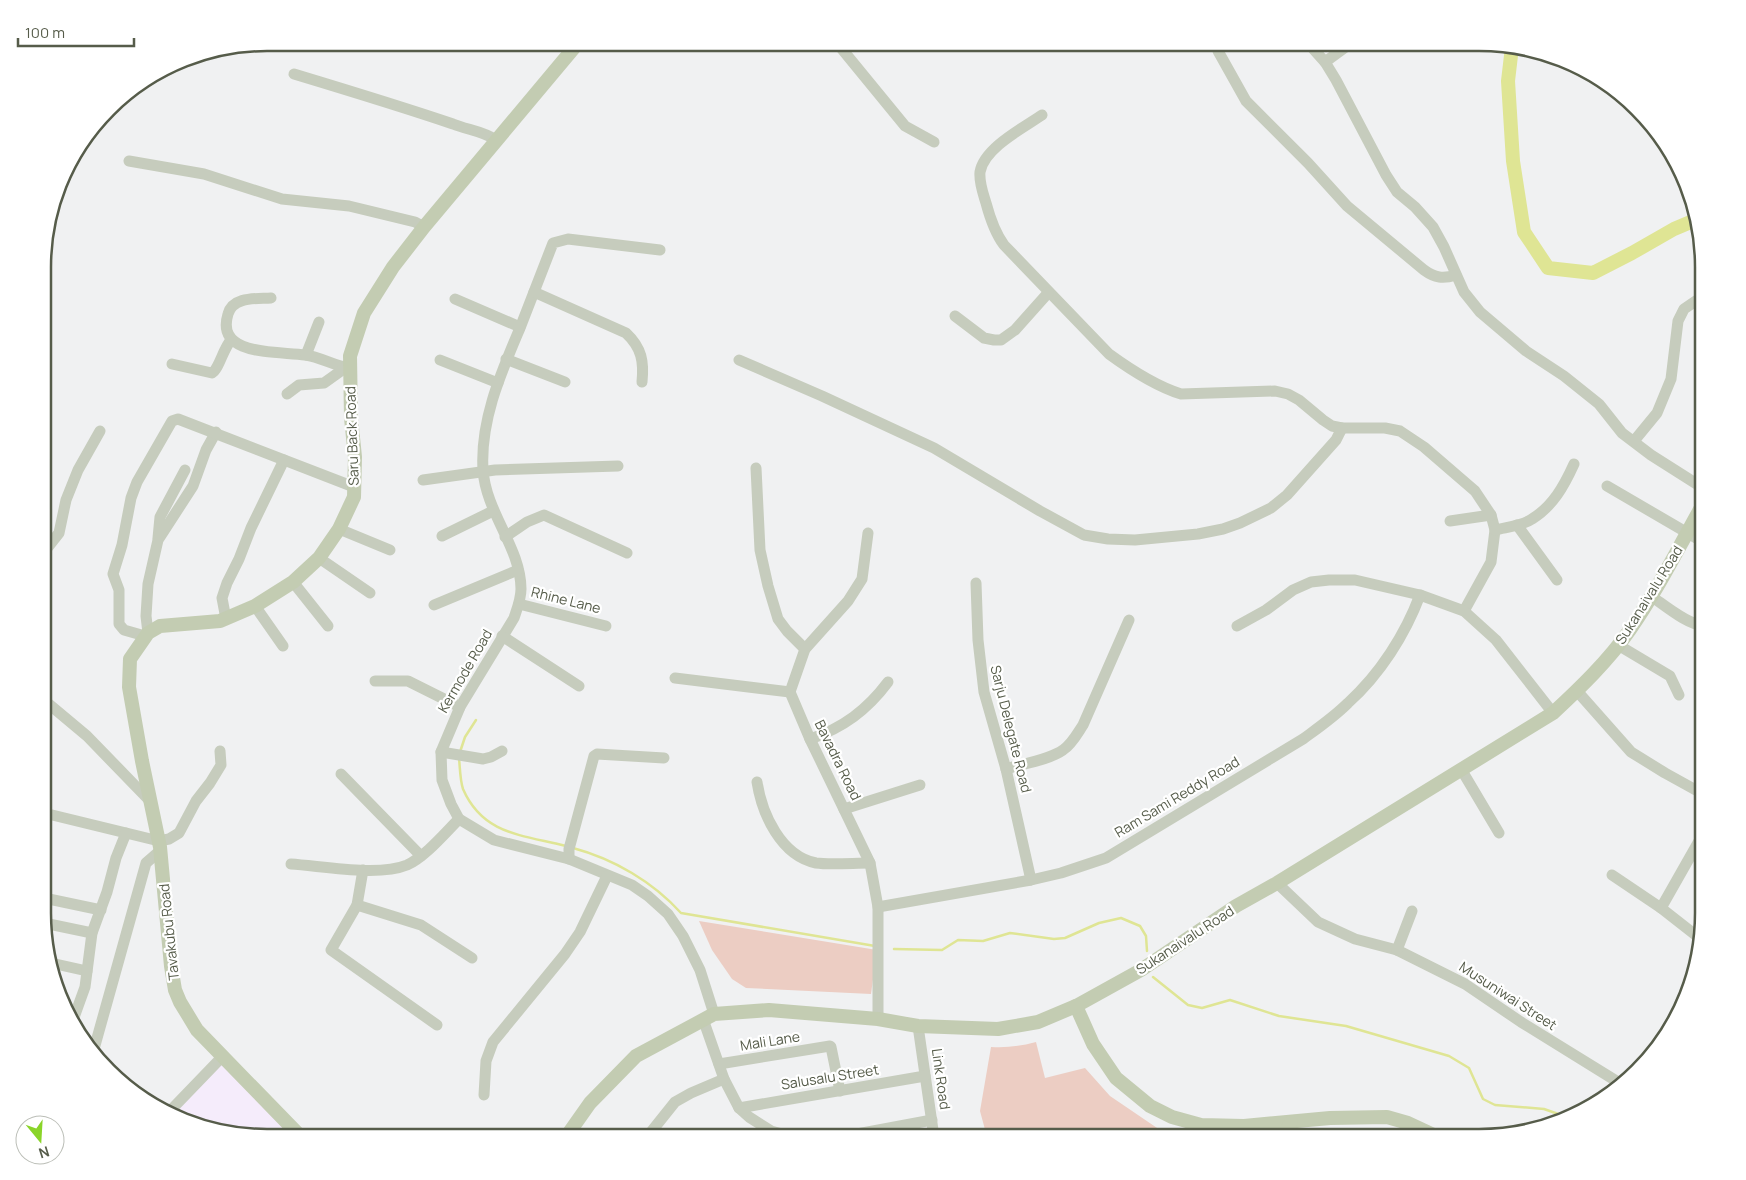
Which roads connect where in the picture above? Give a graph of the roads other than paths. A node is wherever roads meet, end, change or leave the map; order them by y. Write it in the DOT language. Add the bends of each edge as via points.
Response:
graph roads {
  1 [pos="571,51"];
  2 [pos="844,51"];
  3 [pos="1218,51"];
  4 [pos="1315,51"];
  5 [pos="1340,51"];
  6 [pos="1325,62"];
  7 [pos="294,74"];
  8 [pos="1042,115"];
  9 [pos="496,140"];
  10 [pos="934,142"];
  11 [pos="129,161"];
  12 [pos="424,227"];
  13 [pos="660,250"];
  14 [pos="1456,276"];
  15 [pos="534,292"];
  16 [pos="1048,292"];
  17 [pos="271,298"];
  18 [pos="455,299"];
  19 [pos="1695,301"];
  20 [pos="955,316"];
  21 [pos="319,322"];
  22 [pos="520,327"];
  23 [pos="231,340"];
  24 [pos="306,355"];
  25 [pos="506,359"];
  26 [pos="440,360"];
  27 [pos="739,360"];
  28 [pos="172,364"];
  29 [pos="347,368"];
  30 [pos="565,382"];
  31 [pos="642,382"];
  32 [pos="498,383"];
  33 [pos="287,394"];
  34 [pos="1342,428"];
  35 [pos="100,431"];
  36 [pos="216,432"];
  37 [pos="1634,441"];
  38 [pos="284,460"];
  39 [pos="1574,464"];
  40 [pos="618,466"];
  41 [pos="756,468"];
  42 [pos="185,470"];
  43 [pos="483,472"];
  44 [pos="423,480"];
  45 [pos="1695,483"];
  46 [pos="1607,486"];
  47 [pos="354,488"];
  48 [pos="493,511"];
  49 [pos="1491,516"];
  50 [pos="1695,518"];
  51 [pos="1450,521"];
  52 [pos="1518,525"];
  53 [pos="339,529"];
  54 [pos="1495,530"];
  55 [pos="868,533"];
  56 [pos="1687,533"];
  57 [pos="442,536"];
  58 [pos="505,537"];
  59 [pos="1695,538"];
  60 [pos="158,540"];
  61 [pos="51,543"];
  62 [pos="390,550"];
  63 [pos="627,553"];
  64 [pos="319,558"];
  65 [pos="518,570"];
  66 [pos="1557,580"];
  67 [pos="293,582"];
  68 [pos="976,583"];
  69 [pos="370,593"];
  70 [pos="1420,595"];
  71 [pos="1651,596"];
  72 [pos="519,604"];
  73 [pos="434,605"];
  74 [pos="255,606"];
  75 [pos="1464,611"];
  76 [pos="226,619"];
  77 [pos="1129,620"];
  78 [pos="1695,624"];
  79 [pos="328,626"];
  80 [pos="606,626"];
  81 [pos="1237,626"];
  82 [pos="147,634"];
  83 [pos="502,636"];
  84 [pos="1618,645"];
  85 [pos="283,646"];
  86 [pos="805,649"];
  87 [pos="675,678"];
  88 [pos="375,681"];
  89 [pos="888,682"];
  90 [pos="578,686"];
  91 [pos="1577,691"];
  92 [pos="790,692"];
  93 [pos="1679,695"];
  94 [pos="51,706"];
  95 [pos="460,708"];
  96 [pos="1553,712"];
  97 [pos="810,739"];
  98 [pos="220,751"];
  99 [pos="502,751"];
  100 [pos="441,752"];
  101 [pos="664,758"];
  102 [pos="1006,769"];
  103 [pos="1461,769"];
  104 [pos="341,774"];
  105 [pos="757,782"];
  106 [pos="920,785"];
  107 [pos="1695,790"];
  108 [pos="150,801"];
  109 [pos="844,809"];
  110 [pos="51,815"];
  111 [pos="459,819"];
  112 [pos="126,833"];
  113 [pos="1499,833"];
  114 [pos="160,846"];
  115 [pos="1695,848"];
  116 [pos="570,850"];
  117 [pos="420,856"];
  118 [pos="870,863"];
  119 [pos="291,864"];
  120 [pos="363,870"];
  121 [pos="607,876"];
  122 [pos="1612,876"];
  123 [pos="1030,880"];
  124 [pos="1277,883"];
  125 [pos="51,900"];
  126 [pos="357,906"];
  127 [pos="878,907"];
  128 [pos="1661,908"];
  129 [pos="100,910"];
  130 [pos="1412,911"];
  131 [pos="52,925"];
  132 [pos="92,933"];
  133 [pos="1694,934"];
  134 [pos="1397,950"];
  135 [pos="472,958"];
  136 [pos="58,964"];
  137 [pos="87,971"];
  138 [pos="72,1006"];
  139 [pos="1076,1006"];
  140 [pos="77,1007"];
  141 [pos="75,1013"];
  142 [pos="709,1016"];
  143 [pos="878,1019"];
  144 [pos="437,1025"];
  145 [pos="918,1026"];
  146 [pos="96,1043"];
  147 [pos="222,1058"];
  148 [pos="719,1064"];
  149 [pos="925,1076"];
  150 [pos="724,1079"];
  151 [pos="1615,1080"];
  152 [pos="840,1091"];
  153 [pos="484,1095"];
  154 [pos="173,1108"];
  155 [pos="740,1108"];
  156 [pos="932,1120"];
  157 [pos="1291,1122"];
  158 [pos="293,1129"];
  159 [pos="572,1129"];
  160 [pos="653,1129"];
  161 [pos="769,1129"];
  162 [pos="884,1129"];
  163 [pos="933,1129"];
  164 [pos="1288,1129"];
  165 [pos="1412,1129"];
  1 -- 9 [label="main road, Saru Back Road"];
  2 -- 10 [label="street" via="905,126"];
  3 -- 14 [label="street" via="1246,101 1347,206 1434,277"];
  4 -- 6 [label="street"];
  5 -- 6 [label="street"];
  6 -- 14 [label="street" via="1386,175 1432,227"];
  7 -- 9 [label="street" via="483,132"];
  8 -- 16 [label="street" via="988,156 980,172 980,184 997,236"];
  9 -- 12 [label="main road, Saru Back Road"];
  11 -- 12 [label="street" via="204,174 282,199 350,206"];
  12 -- 29 [label="main road, Saru Back Road" via="364,313"];
  13 -- 15 [label="street, Kermode Road" via="568,239 553,243"];
  14 -- 37 [label="street" via="1480,312 1526,351 1599,404 1622,432"];
  15 -- 22 [label="street, Kermode Road"];
  15 -- 31 [label="street" via="626,333 634,340 644,365"];
  16 -- 20 [label="street" via="1015,330 1001,340 984,338"];
  16 -- 34 [label="street" via="1109,354 1168,390 1181,394 1275,391 1294,397 1322,420"];
  17 -- 23 [label="street" via="244,300 230,308 226,327"];
  18 -- 22 [label="street"];
  19 -- 37 [label="street" via="1684,309 1678,321 1671,379 1657,412"];
  21 -- 24 [label="street"];
  22 -- 25 [label="street, Kermode Road"];
  23 -- 24 [label="street" via="262,352"];
  23 -- 28 [label="street" via="215,372"];
  24 -- 29 [label="street"];
  25 -- 30 [label="street"];
  25 -- 32 [label="street, Kermode Road"];
  26 -- 32 [label="street"];
  27 -- 34 [label="street" via="934,448 1084,535 1108,538 1135,540 1198,534 1240,523 1271,508 1287,495 1336,440"];
  29 -- 33 [label="street" via="324,383 299,385"];
  29 -- 47 [label="main road, Saru Back Road" via="355,456"];
  32 -- 43 [label="street, Kermode Road" via="487,421"];
  34 -- 49 [label="street" via="1384,428 1410,436 1475,491"];
  35 -- 61 [label="street" via="78,470 66,500 59,533"];
  36 -- 38 [label="street"];
  36 -- 60 [label="street" via="193,486"];
  36 -- 82 [label="street" via="178,419 172,421 131,498 114,574 119,590 119,624 124,630"];
  37 -- 45 [label="street"];
  38 -- 47 [label="street"];
  38 -- 76 [label="street" via="227,583 222,598"];
  39 -- 52 [label="street" via="1562,490 1531,520"];
  40 -- 43 [label="street"];
  41 -- 86 [label="street" via="760,550 768,586 778,618"];
  42 -- 60 [label="street" via="160,517"];
  43 -- 44 [label="street"];
  43 -- 48 [label="street, Kermode Road"];
  46 -- 56 [label="street"];
  47 -- 53 [label="main road, Saru Back Road" via="354,497"];
  48 -- 57 [label="street"];
  48 -- 58 [label="street, Kermode Road"];
  49 -- 51 [label="street"];
  49 -- 54 [label="street"];
  50 -- 56 [label="main road, Sukanaivalu Road"];
  52 -- 54 [label="street"];
  52 -- 66 [label="street"];
  53 -- 62 [label="street"];
  53 -- 64 [label="main road, Saru Back Road"];
  54 -- 75 [label="street" via="1491,562"];
  55 -- 86 [label="street" via="862,579 848,601"];
  56 -- 59 [label="street"];
  56 -- 71 [label="main road, Sukanaivalu Road"];
  58 -- 63 [label="street" via="544,515"];
  58 -- 65 [label="street, Kermode Road"];
  60 -- 82 [label="street" via="148,584"];
  64 -- 67 [label="main road, Saru Back Road"];
  64 -- 69 [label="street"];
  65 -- 72 [label="street, Kermode Road"];
  65 -- 73 [label="street"];
  67 -- 74 [label="main road, Saru Back Road"];
  67 -- 79 [label="street"];
  68 -- 102 [label="street, Sarju Delegate Road" via="984,692"];
  70 -- 75 [label="street"];
  70 -- 81 [label="street" via="1356,580 1311,582"];
  70 -- 123 [label="street, Ram Sami Reddy Road" via="1392,651 1349,703 1326,722 1106,858 1061,874"];
  71 -- 78 [label="street"];
  71 -- 84 [label="main road, Sukanaivalu Road"];
  72 -- 80 [label="street, Rhine Lane"];
  72 -- 83 [label="street, Kermode Road"];
  74 -- 76 [label="main road, Saru Back Road"];
  74 -- 85 [label="street"];
  75 -- 96 [label="street" via="1496,640"];
  76 -- 82 [label="main road, Saru Back Road" via="160,626"];
  77 -- 102 [label="street" via="1073,740 1063,751"];
  82 -- 108 [label="main road" via="130,659 129,687"];
  83 -- 90 [label="street"];
  83 -- 95 [label="street, Kermode Road"];
  84 -- 91 [label="main road, Sukanaivalu Road"];
  84 -- 93 [label="street" via="1670,676"];
  86 -- 92 [label="street"];
  87 -- 92 [label="street"];
  88 -- 95 [label="street" via="408,681"];
  89 -- 97 [label="street" via="851,720"];
  91 -- 96 [label="main road, Sukanaivalu Road"];
  91 -- 107 [label="street" via="1631,752"];
  92 -- 97 [label="street, Bavadra Road"];
  94 -- 108 [label="street" via="87,736"];
  95 -- 100 [label="street, Kermode Road"];
  96 -- 103 [label="main road, Sukanaivalu Road"];
  97 -- 109 [label="street, Bavadra Road"];
  98 -- 114 [label="street" via="221,764 210,783 179,832"];
  99 -- 100 [label="street" via="483,759"];
  100 -- 111 [label="street, Kermode Road" via="444,786"];
  101 -- 116 [label="street" via="594,756"];
  102 -- 123 [label="street, Sarju Delegate Road"];
  103 -- 113 [label="street"];
  103 -- 124 [label="main road, Sukanaivalu Road"];
  104 -- 117 [label="street"];
  105 -- 118 [label="street" via="768,820 795,855 816,863"];
  106 -- 109 [label="street"];
  108 -- 114 [label="main road, Tavakubu Road"];
  109 -- 118 [label="street, Bavadra Road"];
  110 -- 112 [label="street"];
  111 -- 116 [label="street" via="494,840"];
  111 -- 117 [label="street"];
  112 -- 114 [label="street"];
  112 -- 129 [label="street"];
  114 -- 146 [label="street" via="146,863"];
  114 -- 147 [label="main road, Tavakubu Road" via="175,990 197,1030"];
  115 -- 128 [label="street"];
  116 -- 121 [label="street"];
  117 -- 120 [label="street" via="399,867"];
  118 -- 127 [label="street, Bavadra Road"];
  119 -- 120 [label="street"];
  120 -- 126 [label="street"];
  121 -- 142 [label="street" via="632,885 668,914 700,970"];
  121 -- 153 [label="street" via="580,932 565,954 493,1042 486,1061"];
  122 -- 128 [label="street"];
  123 -- 127 [label="street, Ram Sami Reddy Road"];
  124 -- 134 [label="street, Musuniwai Street" via="1318,922 1355,939"];
  124 -- 139 [label="main road, Sukanaivalu Road" via="1236,906 1141,970"];
  125 -- 129 [label="street"];
  126 -- 135 [label="street" via="421,925"];
  126 -- 144 [label="street" via="331,950"];
  127 -- 143 [label="street, Bavadra Road"];
  128 -- 133 [label="street"];
  129 -- 132 [label="street"];
  130 -- 134 [label="street"];
  131 -- 132 [label="street"];
  132 -- 137 [label="street"];
  134 -- 151 [label="street, Musuniwai Street" via="1466,984"];
  136 -- 137 [label="street"];
  137 -- 140 [label="street"];
  138 -- 140 [label="street"];
  139 -- 145 [label="main road, Sukanaivalu Road" via="1038,1022 998,1029"];
  139 -- 157 [label="main road" via="1093,1044 1116,1078 1157,1110 1201,1125"];
  140 -- 141 [label="street"];
  142 -- 143 [label="main road, Sukanaivalu Road" via="769,1010"];
  142 -- 148 [label="street"];
  142 -- 159 [label="main road, Sukanaivalu Road" via="636,1056 590,1103"];
  143 -- 145 [label="main road, Sukanaivalu Road"];
  145 -- 149 [label="street, Link Road"];
  147 -- 154 [label="street"];
  147 -- 158 [label="main road, Tavakubu Road"];
  148 -- 150 [label="street"];
  148 -- 152 [label="street, Mali Lane" via="831,1047"];
  149 -- 152 [label="street, Salusalu Street"];
  149 -- 156 [label="street, Link Road"];
  150 -- 155 [label="street"];
  150 -- 160 [label="street" via="675,1102"];
  152 -- 155 [label="street, Salusalu Street"];
  155 -- 161 [label="street"];
  156 -- 162 [label="street"];
  156 -- 163 [label="street, Link Road"];
  157 -- 164 [label="main road"];
  157 -- 165 [label="main road" via="1387,1117"];
}
